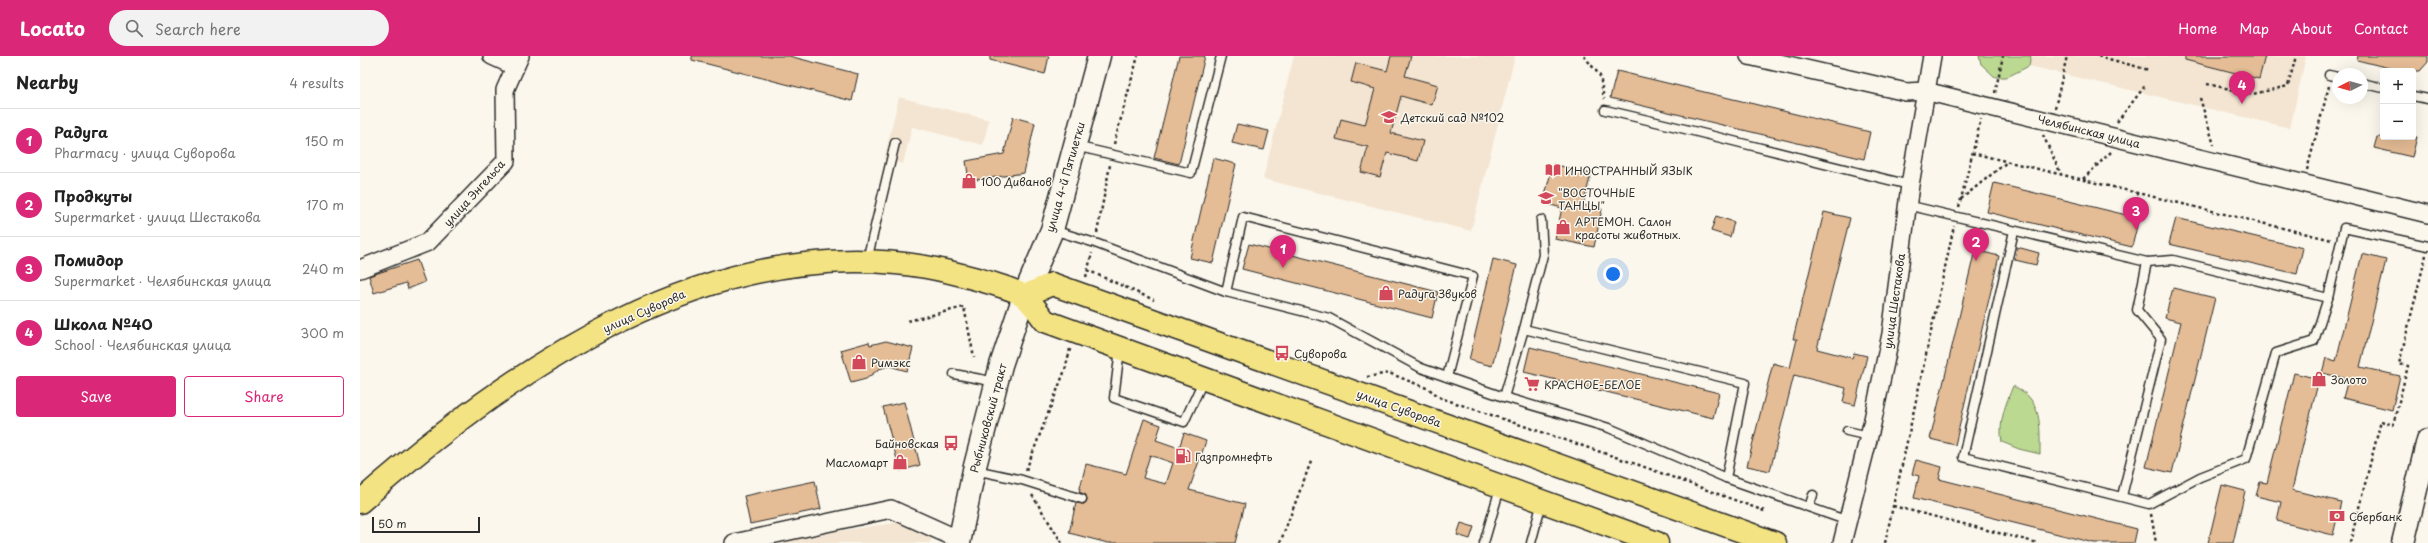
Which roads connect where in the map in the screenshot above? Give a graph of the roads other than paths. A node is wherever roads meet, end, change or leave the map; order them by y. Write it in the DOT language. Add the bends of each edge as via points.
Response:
graph roads {
  1 [pos="492,56"];
  2 [pos="1099,56"];
  3 [pos="1221,56"];
  4 [pos="1749,56"];
  5 [pos="1932,56"];
  6 [pos="517,61"];
  7 [pos="2368,84"];
  8 [pos="2380,87"];
  9 [pos="1926,91"];
  10 [pos="2416,97"];
  11 [pos="2428,99"];
  12 [pos="1605,110"];
  13 [pos="896,143"];
  14 [pos="1074,146"];
  15 [pos="1910,185"];
  16 [pos="1907,205"];
  17 [pos="2428,214"];
  18 [pos="1542,220"];
  19 [pos="1052,230"];
  20 [pos="2014,231"];
  21 [pos="2428,246"];
  22 [pos="867,260"];
  23 [pos="2147,262"];
  24 [pos="360,269"];
  25 [pos="1226,292"];
  26 [pos="1024,296"];
  27 [pos="2328,298"];
  28 [pos="1524,329"];
  29 [pos="1120,348"];
  30 [pos="954,374"];
  31 [pos="1447,377"];
  32 [pos="1204,378"];
  33 [pos="997,382"];
  34 [pos="1504,397"];
  35 [pos="1847,431"];
  36 [pos="1869,436"];
  37 [pos="2428,440"];
  38 [pos="974,470"];
  39 [pos="1726,478"];
  40 [pos="1501,487"];
  41 [pos="1813,494"];
  42 [pos="2122,496"];
  43 [pos="1082,499"];
  44 [pos="1542,501"];
  45 [pos="360,502"];
  46 [pos="1809,507"];
  47 [pos="1848,521"];
  48 [pos="959,541"];
  49 [pos="734,543"];
  50 [pos="1484,543"];
  51 [pos="1531,543"];
  52 [pos="1657,543"];
  53 [pos="1775,543"];
  54 [pos="1842,543"];
  55 [pos="2403,543"];
  1 -- 6 [label="street"];
  2 -- 14 [label="street, улица 4-й Пятилетки"];
  3 -- 14 [label="lane" via="1191,173"];
  4 -- 9 [label="street, Челябинская улица" via="1906,92"];
  5 -- 9 [label="street, улица Шестакова"];
  6 -- 24 [label="street, улица Энгельса" via="505,90 506,160 428,242"];
  7 -- 8 [label="lane"];
  9 -- 15 [label="street, улица Шестакова"];
  9 -- 17 [label="street, Челябинская улица"];
  10 -- 11 [label="lane"];
  12 -- 15 [label="lane" via="1714,134 1820,164"];
  13 -- 22 [label="lane"];
  14 -- 19 [label="street, улица 4-й Пятилетки"];
  15 -- 16 [label="street, улица Шестакова"];
  16 -- 20 [label="lane"];
  16 -- 36 [label="street, улица Шестакова" via="1891,334"];
  18 -- 28 [label="lane" via="1543,254"];
  19 -- 25 [label="lane" via="1095,243"];
  19 -- 26 [label="street, улица 4-й Пятилетки"];
  20 -- 23 [label="lane"];
  20 -- 42 [label="lane" via="1962,457"];
  21 -- 27 [label="lane" via="2344,228"];
  22 -- 26 [label="main road, улица Суворова" via="953,271"];
  22 -- 45 [label="main road, улица Суворова" via="808,263 748,274 677,294 596,333 495,394"];
  23 -- 27 [label="lane" via="2173,260"];
  23 -- 42 [label="lane" via="2137,310 2161,339"];
  25 -- 31 [label="lane" via="1330,318 1421,368"];
  25 -- 31 [label="lane" via="1243,217 1473,276"];
  26 -- 29 [label="main road" via="1045,321"];
  26 -- 33 [label="street, Рыбниковский тракт"];
  26 -- 53 [label="main road, улица Суворова" via="1052,284"];
  27 -- 42 [label="lane" via="2314,341 2276,353 2246,459 2200,477 2149,504"];
  28 -- 34 [label="lane"];
  28 -- 39 [label="lane" via="1744,383"];
  29 -- 32 [label="main road"];
  29 -- 32 [label="lane" via="1114,398 1184,422"];
  30 -- 33 [label="lane"];
  31 -- 34 [label="lane"];
  32 -- 40 [label="main road"];
  33 -- 38 [label="street, Рыбниковский тракт"];
  34 -- 39 [label="lane" via="1610,428"];
  35 -- 36 [label="lane"];
  36 -- 47 [label="street, улица Шестакова"];
  37 -- 55 [label="street"];
  38 -- 43 [label="lane" via="1022,480"];
  38 -- 48 [label="street, Рыбниковский тракт"];
  39 -- 46 [label="lane"];
  40 -- 44 [label="main road"];
  40 -- 50 [label="lane"];
  41 -- 46 [label="lane"];
  44 -- 51 [label="lane"];
  44 -- 52 [label="main road"];
  46 -- 47 [label="lane"];
  47 -- 54 [label="street, улица Шестакова"];
  48 -- 49 [label="street" via="892,509"];
}
